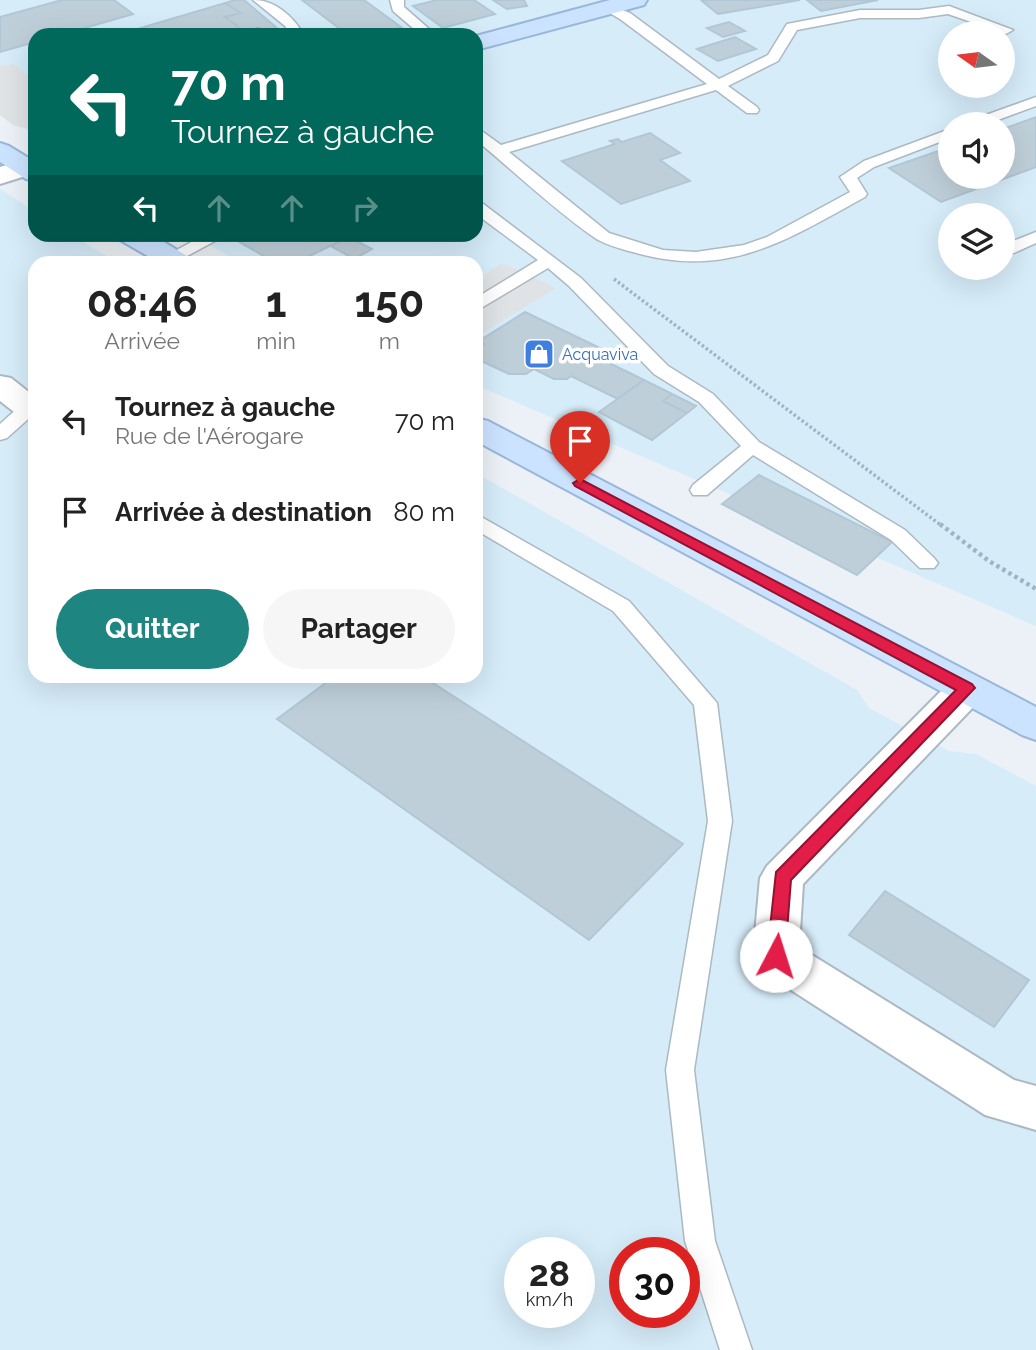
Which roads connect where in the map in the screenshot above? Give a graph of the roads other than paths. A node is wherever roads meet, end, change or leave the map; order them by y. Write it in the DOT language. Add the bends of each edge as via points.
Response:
graph roads {
  1 [pos="260,0"];
  2 [pos="397,0"];
  3 [pos="636,0"];
  4 [pos="608,8"];
  5 [pos="980,21"];
  6 [pos="293,28"];
  7 [pos="421,28"];
  8 [pos="483,41"];
  9 [pos="718,85"];
  10 [pos="1036,101"];
  11 [pos="752,110"];
  12 [pos="1006,112"];
  13 [pos="483,137"];
  14 [pos="938,138"];
  15 [pos="499,150"];
  16 [pos="0,151"];
  17 [pos="28,167"];
  18 [pos="28,170"];
  19 [pos="0,176"];
  20 [pos="483,211"];
  21 [pos="1036,237"];
  22 [pos="143,242"];
  23 [pos="206,242"];
  24 [pos="1015,246"];
  25 [pos="166,256"];
  26 [pos="180,256"];
  27 [pos="548,260"];
  28 [pos="483,302"];
  29 [pos="0,385"];
  30 [pos="15,413"];
  31 [pos="483,432"];
  32 [pos="0,434"];
  33 [pos="752,446"];
  34 [pos="700,490"];
  35 [pos="483,525"];
  36 [pos="927,563"];
  37 [pos="967,688"];
  38 [pos="1036,725"];
  39 [pos="1036,1108"];
  40 [pos="736,1350"];
  1 -- 6 [label="lane"];
  2 -- 7 [label="lane" via="398,8"];
  3 -- 4 [label="main road"];
  4 -- 8 [label="main road"];
  4 -- 9 [label="lane"];
  5 -- 9 [label="lane" via="949,10 818,20 792,27 773,58"];
  9 -- 11 [label="lane"];
  9 -- 15 [label="lane"];
  10 -- 12 [label="lane"];
  13 -- 15 [label="lane"];
  14 -- 15 [label="lane" via="848,177 859,194 773,241 747,250 696,257 663,255 603,236"];
  16 -- 17 [label="main road"];
  18 -- 19 [label="street"];
  20 -- 27 [label="lane"];
  21 -- 24 [label="lane"];
  22 -- 25 [label="main road"];
  23 -- 26 [label="lane"];
  27 -- 28 [label="lane"];
  27 -- 33 [label="lane" via="661,370 706,398"];
  29 -- 30 [label="street"];
  30 -- 32 [label="lane"];
  31 -- 37 [label="main road"];
  33 -- 34 [label="lane"];
  33 -- 36 [label="lane" via="898,535"];
  35 -- 40 [label="lane" via="621,606 705,704 720,821 680,1070 701,1241"];
  37 -- 38 [label="main road"];
  37 -- 39 [label="street" via="782,878 776,956 1002,1099"];
}
